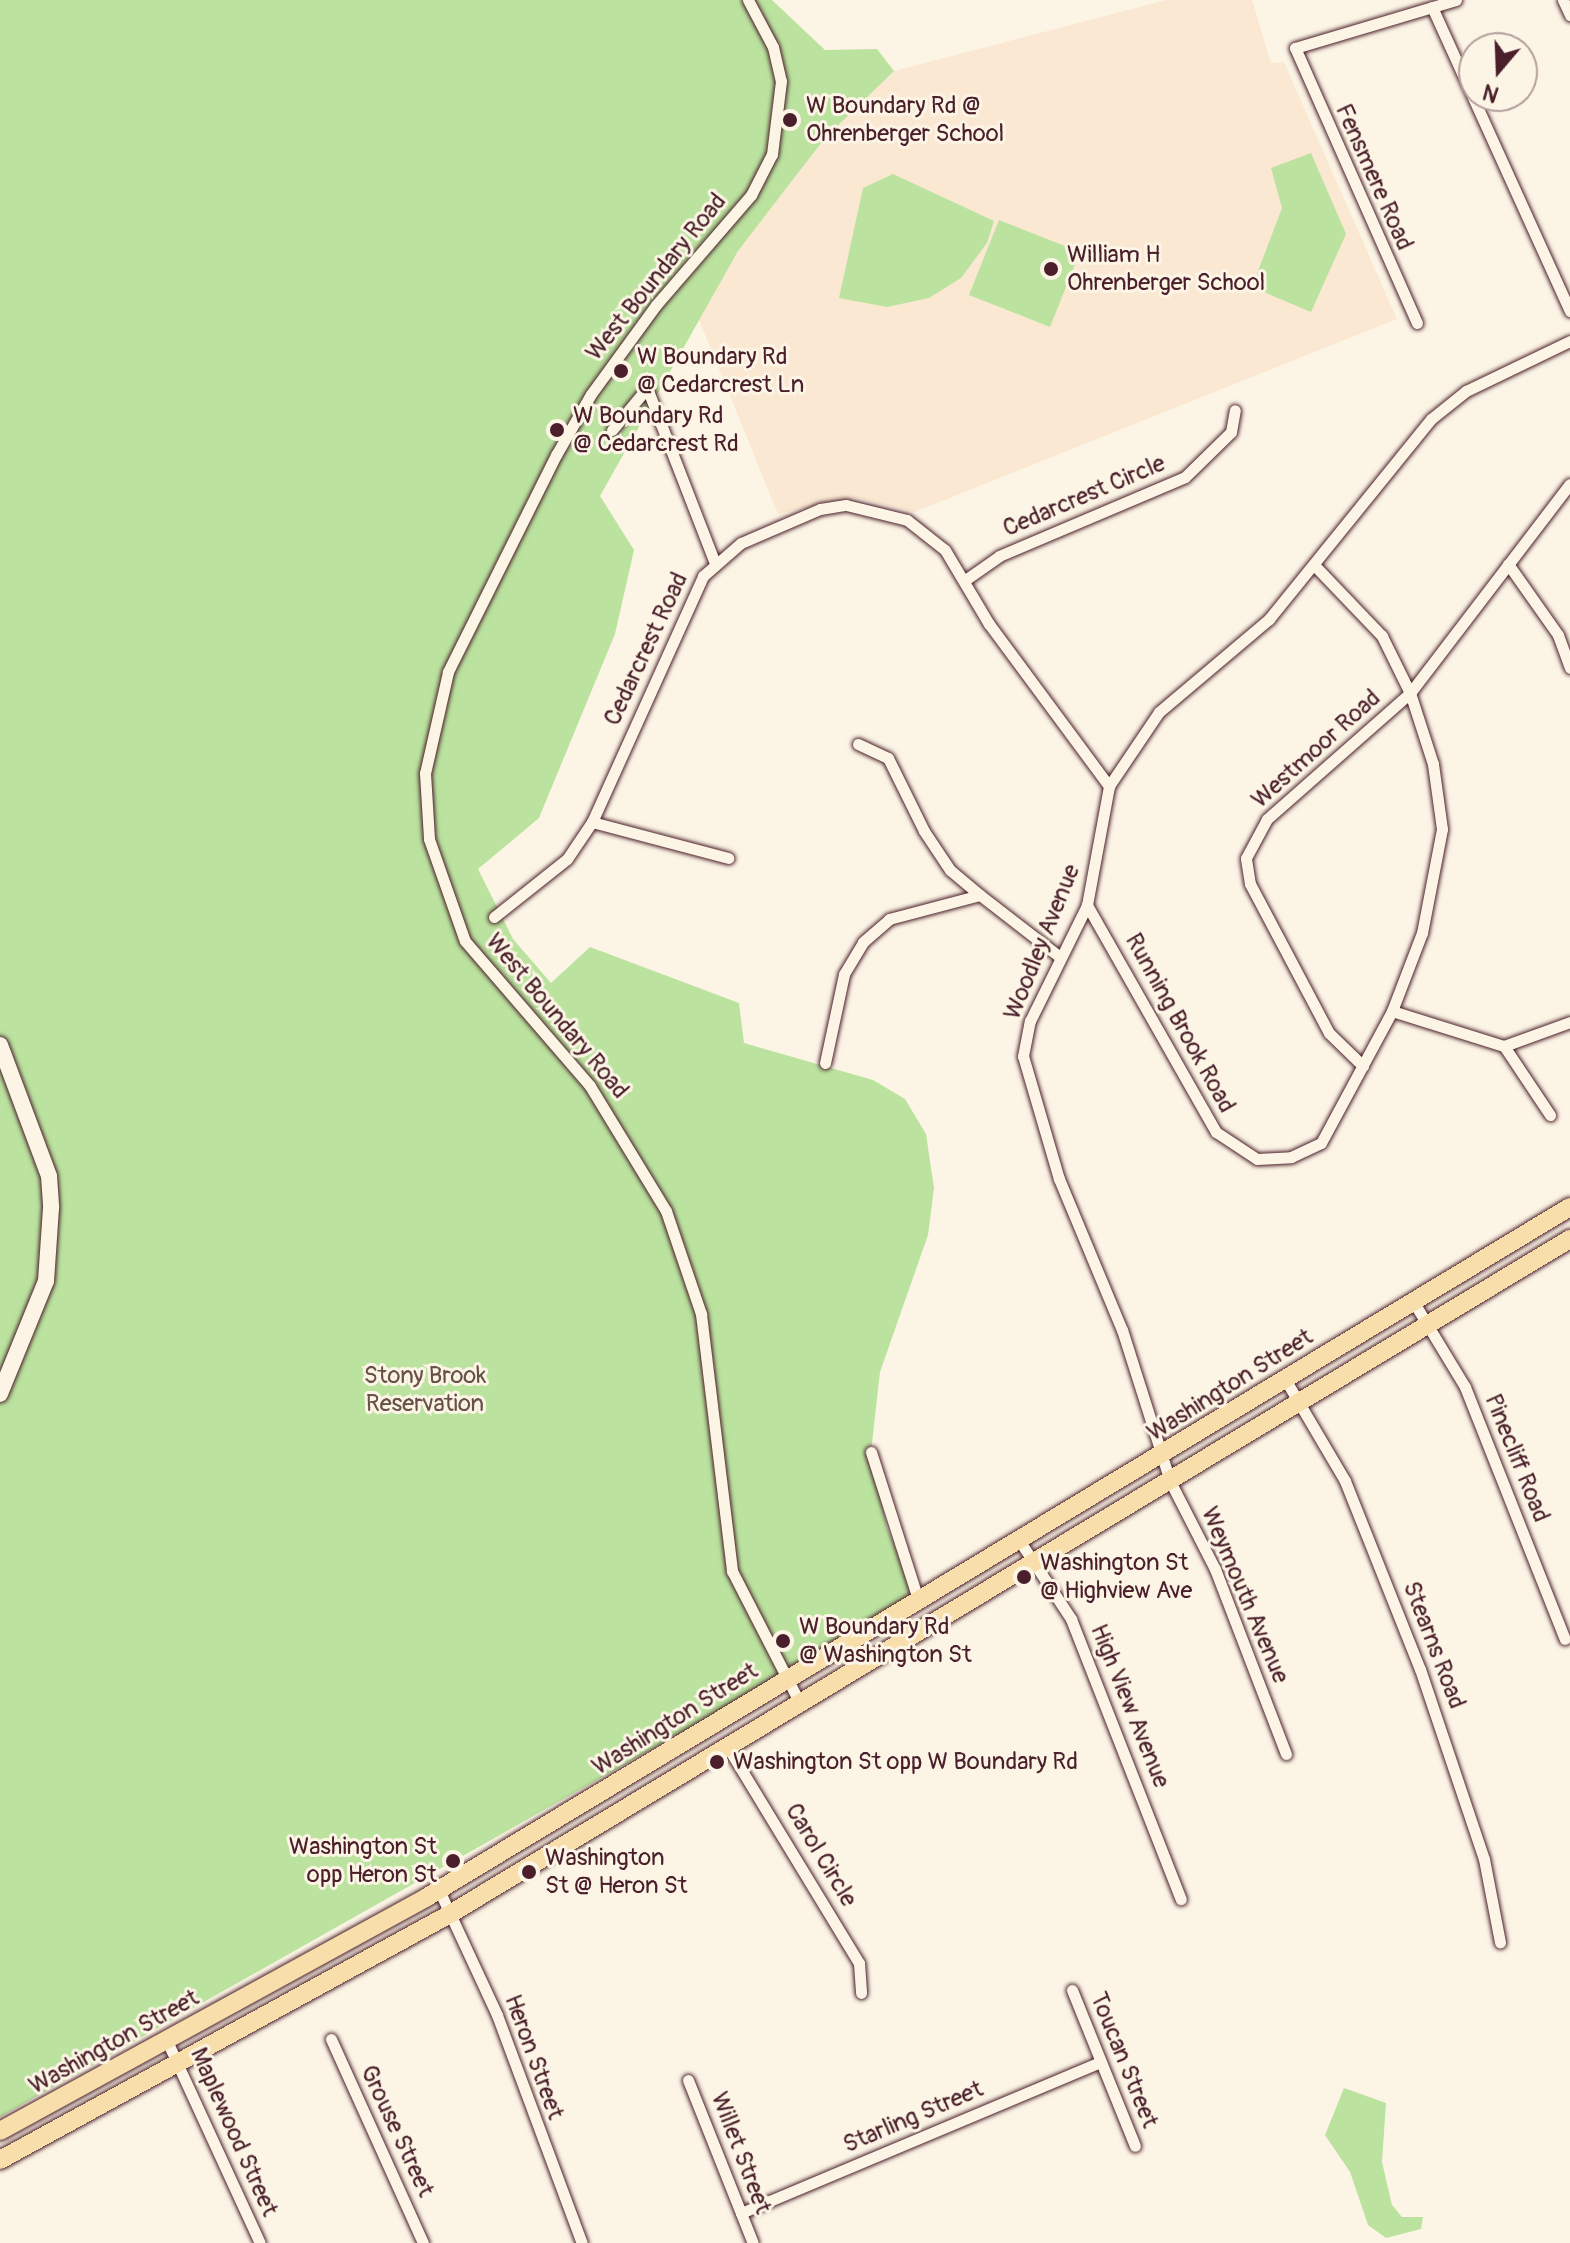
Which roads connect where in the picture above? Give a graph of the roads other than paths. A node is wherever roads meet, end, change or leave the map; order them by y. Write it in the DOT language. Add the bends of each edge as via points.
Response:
graph roads {
  1 [pos="748,0"];
  2 [pos="1390,0"];
  3 [pos="1456,0"];
  4 [pos="1563,0"];
  5 [pos="1432,7"];
  6 [pos="1394,14"];
  7 [pos="1570,15"];
  8 [pos="1570,311"];
  9 [pos="1417,323"];
  10 [pos="1570,341"];
  11 [pos="1235,410"];
  12 [pos="612,430"];
  13 [pos="1570,484"];
  14 [pos="715,563"];
  15 [pos="1508,564"];
  16 [pos="1316,567"];
  17 [pos="968,578"];
  18 [pos="1570,668"];
  19 [pos="1410,693"];
  20 [pos="858,744"];
  21 [pos="1109,786"];
  22 [pos="592,822"];
  23 [pos="728,858"];
  24 [pos="980,895"];
  25 [pos="1087,905"];
  26 [pos="494,917"];
  27 [pos="1060,957"];
  28 [pos="1392,1011"];
  29 [pos="1570,1022"];
  30 [pos="0,1045"];
  31 [pos="1504,1046"];
  32 [pos="825,1063"];
  33 [pos="1363,1066"];
  34 [pos="1550,1115"];
  35 [pos="1569,1208"];
  36 [pos="1570,1239"];
  37 [pos="1413,1301"];
  38 [pos="1428,1325"];
  39 [pos="1285,1379"];
  40 [pos="0,1394"];
  41 [pos="1300,1402"];
  42 [pos="871,1452"];
  43 [pos="1164,1453"];
  44 [pos="1170,1481"];
  45 [pos="1019,1540"];
  46 [pos="1034,1560"];
  47 [pos="918,1599"];
  48 [pos="1565,1639"];
  49 [pos="788,1677"];
  50 [pos="801,1705"];
  51 [pos="727,1746"];
  52 [pos="1286,1754"];
  53 [pos="439,1890"];
  54 [pos="1181,1899"];
  55 [pos="450,1914"];
  56 [pos="1500,1942"];
  57 [pos="1072,1990"];
  58 [pos="861,1993"];
  59 [pos="331,2039"];
  60 [pos="167,2041"];
  61 [pos="179,2061"];
  62 [pos="1101,2062"];
  63 [pos="688,2080"];
  64 [pos="0,2131"];
  65 [pos="1135,2146"];
  66 [pos="0,2160"];
  67 [pos="741,2213"];
  68 [pos="260,2243"];
  69 [pos="423,2243"];
  70 [pos="582,2243"];
  71 [pos="753,2243"];
  1 -- 49 [label="street, West Boundary Road" via="773,47 781,81 772,154 751,195 591,394 556,455 448,672 425,773 429,839 465,941 590,1086 666,1211 701,1314 732,1571"];
  2 -- 6 [label="street"];
  3 -- 5 [label="street"];
  4 -- 7 [label="street"];
  5 -- 6 [label="street"];
  5 -- 8 [label="street"];
  6 -- 9 [label="street, Fensmere Road" via="1295,48"];
  10 -- 16 [label="street, Woodley Avenue" via="1466,391 1431,419"];
  11 -- 17 [label="street, Cedarcrest Circle" via="1231,432 1185,477 999,556"];
  12 -- 14 [label="street" via="647,388"];
  13 -- 15 [label="street, Westmoor Road"];
  14 -- 17 [label="street, Cedarcrest Road" via="778,526 846,505 907,520"];
  14 -- 22 [label="street, Cedarcrest Road" via="680,618"];
  15 -- 18 [label="street" via="1558,635"];
  15 -- 19 [label="street, Westmoor Road"];
  16 -- 19 [label="street, Running Brook Road" via="1382,636"];
  16 -- 21 [label="street, Woodley Avenue" via="1269,619 1159,712"];
  17 -- 21 [label="street, Cedarcrest Road" via="989,624"];
  19 -- 28 [label="street, Running Brook Road" via="1433,764 1442,829 1422,933"];
  19 -- 33 [label="street, Westmoor Road" via="1267,819 1246,858 1250,884 1329,1033"];
  20 -- 24 [label="street" via="888,758 950,870"];
  21 -- 25 [label="street, Woodley Avenue"];
  22 -- 23 [label="street"];
  22 -- 26 [label="street, Cedarcrest Road" via="567,859"];
  24 -- 27 [label="street"];
  24 -- 32 [label="street" via="889,919 863,942 844,974"];
  25 -- 27 [label="street, Woodley Avenue"];
  25 -- 33 [label="street, Running Brook Road" via="1209,1119 1237,1150 1291,1157 1321,1143"];
  27 -- 43 [label="street, Woodley Avenue" via="1030,1021 1023,1056 1028,1087"];
  28 -- 31 [label="street"];
  28 -- 33 [label="street, Running Brook Road"];
  29 -- 31 [label="street"];
  30 -- 40 [label="main road" via="49,1176 51,1208 46,1281"];
  31 -- 34 [label="street"];
  35 -- 37 [label="main road, Washington Street"];
  36 -- 38 [label="main road, Washington Street"];
  37 -- 38 [label="street, Pinecliff Road"];
  37 -- 39 [label="main road, Washington Street"];
  38 -- 41 [label="main road, Washington Street"];
  38 -- 48 [label="street, Pinecliff Road" via="1465,1387"];
  39 -- 41 [label="street, Stearns Road"];
  39 -- 43 [label="main road, Washington Street"];
  41 -- 44 [label="main road, Washington Street"];
  41 -- 56 [label="street, Stearns Road" via="1345,1481 1420,1669 1484,1859"];
  42 -- 47 [label="street"];
  43 -- 44 [label="street, Weymouth Avenue"];
  43 -- 45 [label="main road, Washington Street"];
  44 -- 46 [label="main road, Washington Street"];
  44 -- 52 [label="street, Weymouth Avenue" via="1215,1569"];
  45 -- 46 [label="street, High View Avenue"];
  45 -- 47 [label="main road, Washington Street"];
  46 -- 50 [label="main road, Washington Street"];
  46 -- 54 [label="street, High View Avenue" via="1071,1619"];
  47 -- 49 [label="main road, Washington Street"];
  49 -- 50 [label="street, West Boundary Road"];
  49 -- 53 [label="main road, Washington Street"];
  50 -- 51 [label="main road, Washington Street"];
  51 -- 55 [label="main road, Washington Street"];
  51 -- 58 [label="street, Carol Circle" via="859,1963"];
  53 -- 55 [label="street, Heron Street"];
  53 -- 60 [label="main road, Washington Street"];
  55 -- 61 [label="main road, Washington Street"];
  55 -- 70 [label="street, Heron Street" via="497,2015"];
  57 -- 62 [label="street, Toucan Street"];
  59 -- 69 [label="street, Grouse Street"];
  60 -- 61 [label="street, Maplewood Street"];
  60 -- 64 [label="main road, Washington Street"];
  61 -- 66 [label="main road, Washington Street"];
  61 -- 68 [label="street, Maplewood Street"];
  62 -- 65 [label="street, Toucan Street"];
  62 -- 67 [label="street, Starling Street"];
  63 -- 67 [label="street, Willet Street"];
  67 -- 71 [label="street, Willet Street"];
}
